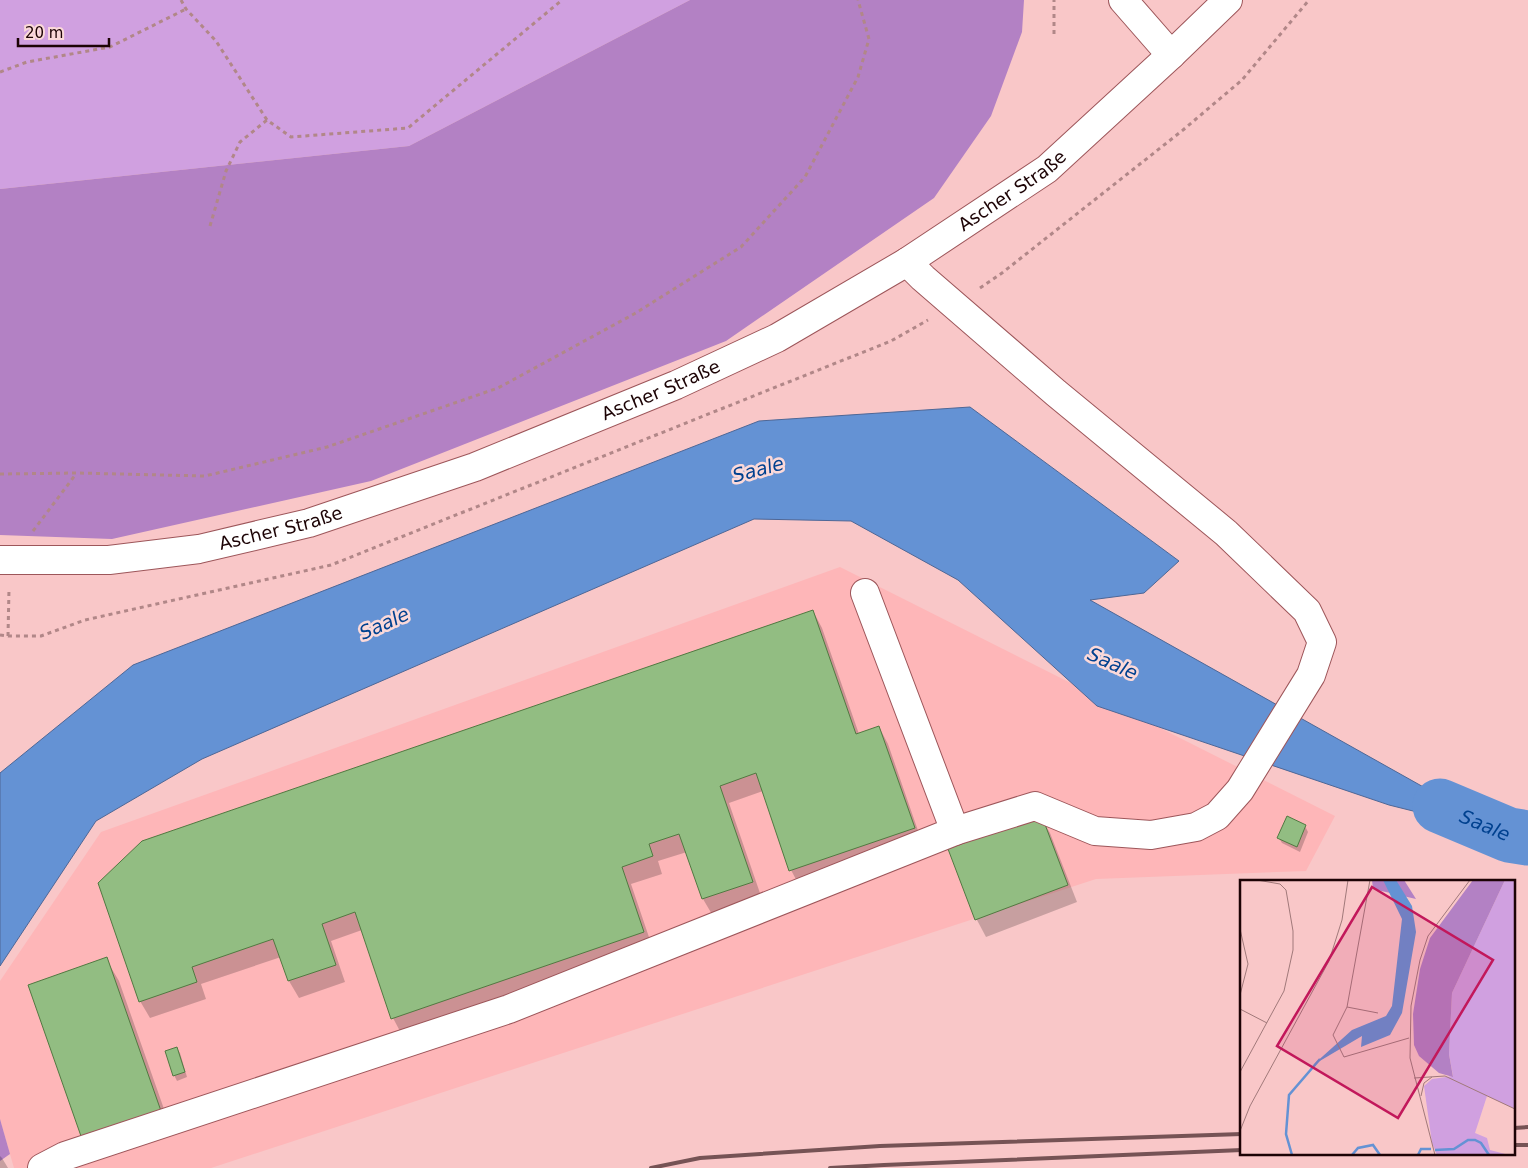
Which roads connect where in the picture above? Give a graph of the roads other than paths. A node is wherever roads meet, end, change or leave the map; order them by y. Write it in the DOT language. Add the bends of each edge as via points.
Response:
graph roads {
  1 [pos="1123,0"];
  2 [pos="1228,0"];
  3 [pos="1171,55"];
  4 [pos="907,262"];
  5 [pos="5,560"];
  6 [pos="865,593"];
  7 [pos="955,831"];
  8 [pos="42,1168"];
  1 -- 3 [label="street"];
  2 -- 3 [label="street, Ascher Straße"];
  3 -- 4 [label="street, Ascher Straße" via="1047,169"];
  4 -- 5 [label="street, Ascher Straße" via="777,338 676,385 475,467 309,523 199,549 109,560"];
  4 -- 7 [label="street" via="1064,400 1217,525 1307,611 1322,642 1311,675 1240,790 1217,816 1196,826 1151,835 1095,831 1035,806"];
  6 -- 7 [label="street"];
  7 -- 8 [label="street" via="509,1009 65,1156"];
}
